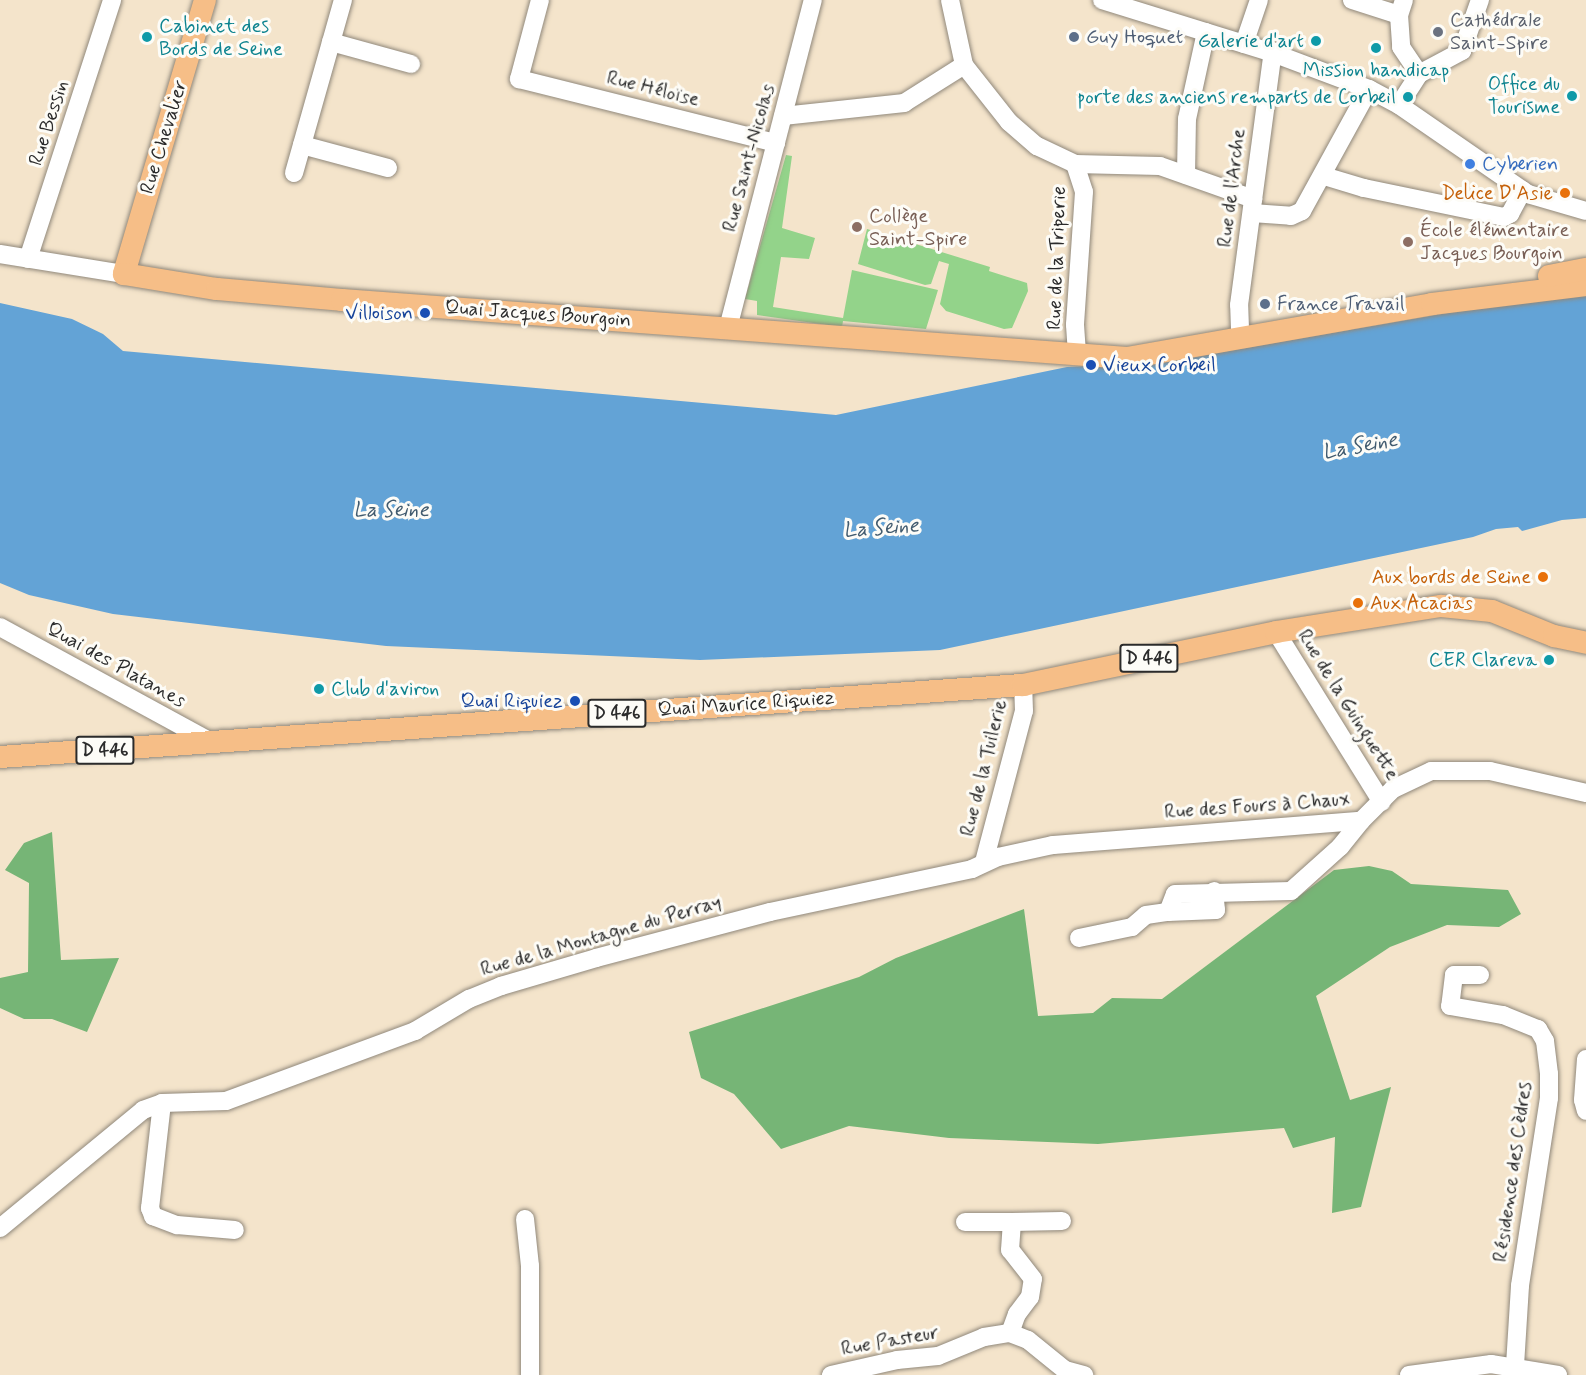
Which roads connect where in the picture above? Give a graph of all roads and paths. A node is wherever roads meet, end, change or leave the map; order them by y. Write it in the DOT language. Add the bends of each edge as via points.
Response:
graph roads {
  1 [pos="112,0"];
  2 [pos="205,0"];
  3 [pos="343,0"];
  4 [pos="540,0"];
  5 [pos="813,0"];
  6 [pos="950,0"];
  7 [pos="1102,0"];
  8 [pos="1259,0"];
  9 [pos="1352,0"];
  10 [pos="1480,0"];
  11 [pos="1402,8"];
  12 [pos="1206,32"];
  13 [pos="331,42"];
  14 [pos="1244,44"];
  15 [pos="1273,52"];
  16 [pos="411,64"];
  17 [pos="964,65"];
  18 [pos="1419,74"];
  19 [pos="1369,89"];
  20 [pos="1399,105"];
  21 [pos="783,116"];
  22 [pos="776,143"];
  23 [pos="302,145"];
  24 [pos="1075,165"];
  25 [pos="388,168"];
  26 [pos="294,173"];
  27 [pos="1186,175"];
  28 [pos="1324,176"];
  29 [pos="1523,190"];
  30 [pos="1252,206"];
  31 [pos="1586,211"];
  32 [pos="0,254"];
  33 [pos="28,259"];
  34 [pos="1586,269"];
  35 [pos="124,274"];
  36 [pos="1586,285"];
  37 [pos="728,328"];
  38 [pos="1240,329"];
  39 [pos="1077,355"];
  40 [pos="0,627"];
  41 [pos="1276,632"];
  42 [pos="1586,643"];
  43 [pos="1023,685"];
  44 [pos="211,742"];
  45 [pos="0,758"];
  46 [pos="1586,793"];
  47 [pos="1382,802"];
  48 [pos="1362,821"];
  49 [pos="984,862"];
  50 [pos="1079,938"];
  51 [pos="1480,975"];
  52 [pos="1586,1059"];
  53 [pos="162,1103"];
  54 [pos="1586,1111"];
  55 [pos="525,1219"];
  56 [pos="1062,1221"];
  57 [pos="965,1222"];
  58 [pos="1011,1222"];
  59 [pos="0,1228"];
  60 [pos="235,1230"];
  61 [pos="1010,1333"];
  62 [pos="1515,1366"];
  63 [pos="531,1375"];
  64 [pos="831,1375"];
  65 [pos="1084,1375"];
  66 [pos="1409,1375"];
  67 [pos="1558,1375"];
  1 -- 33 [label="street, Rue Bessin"];
  2 -- 35 [label="main road, Rue Chevalier"];
  3 -- 13 [label="street"];
  4 -- 22 [label="street, Rue Héloïse" via="519,79"];
  5 -- 21 [label="street, Rue Saint-Nicolas"];
  6 -- 17 [label="street"];
  7 -- 12 [label="street"];
  8 -- 14 [label="street"];
  9 -- 11 [label="street"];
  10 -- 18 [label="street" via="1462,51"];
  11 -- 18 [label="street" via="1401,47"];
  12 -- 14 [label="street"];
  12 -- 27 [label="street" via="1187,119"];
  13 -- 16 [label="street"];
  13 -- 23 [label="street"];
  14 -- 15 [label="street"];
  15 -- 19 [label="street"];
  15 -- 30 [label="street, Rue de l'Arche"];
  17 -- 21 [label="street" via="904,103"];
  17 -- 24 [label="street" via="1022,135"];
  18 -- 20 [label="street"];
  19 -- 20 [label="street"];
  19 -- 28 [label="street"];
  20 -- 29 [label="street"];
  21 -- 22 [label="street, Rue Saint-Nicolas"];
  22 -- 37 [label="street, Rue Saint-Nicolas"];
  23 -- 25 [label="street"];
  23 -- 26 [label="street"];
  24 -- 27 [label="street" via="1160,166"];
  24 -- 39 [label="street, Rue de la Triperie" via="1084,192 1075,325"];
  27 -- 30 [label="street"];
  28 -- 29 [label="street" via="1504,217 1510,214"];
  28 -- 30 [label="street" via="1302,211 1292,216"];
  29 -- 31 [label="street"];
  30 -- 38 [label="street, Rue de l'Arche" via="1239,305"];
  32 -- 33 [label="street, Quai Jacques Bourgoin"];
  33 -- 35 [label="street, Quai Jacques Bourgoin"];
  34 -- 38 [label="main road, Quai Jacques Bourgoin"];
  35 -- 37 [label="main road, Quai Jacques Bourgoin" via="217,289"];
  36 -- 39 [label="main road, Quai Jacques Bourgoin" via="1432,304 1161,354 1127,358"];
  37 -- 39 [label="main road, Quai Jacques Bourgoin"];
  38 -- 39 [label="main road, Quai Jacques Bourgoin"];
  40 -- 44 [label="street, Quai des Platanes"];
  41 -- 42 [label="main road, D 446" via="1459,606 1502,614 1548,634"];
  41 -- 43 [label="main road, Quai Maurice Riquiez / D 446"];
  41 -- 47 [label="street, Rue de la Guinguette"];
  43 -- 44 [label="main road, Quai Maurice Riquiez / D 446"];
  43 -- 49 [label="street, Rue de la Tuilerie" via="1024,711"];
  44 -- 45 [label="main road, D 446"];
  46 -- 47 [label="street, Rue des Fours à Chaux" via="1511,774 1451,769 1419,773 1393,789"];
  47 -- 48 [label="street, Rue des Fours à Chaux"];
  48 -- 49 [label="street, Rue des Fours à Chaux" via="1087,841"];
  48 -- 50 [label="street" via="1340,847 1291,891 1175,894 1168,912 1146,915 1132,927"];
  49 -- 53 [label="street, Rue de la Montagne du Perray" via="972,869 770,912 550,970 469,999 415,1031 226,1101"];
  51 -- 62 [label="street, Résidence des Cèdres" via="1454,975 1450,1006 1503,1014 1538,1029 1545,1041 1549,1074 1549,1098 1520,1286"];
  52 -- 54 [label="street"];
  53 -- 59 [label="street, Rue de la Montagne du Perray" via="143,1110"];
  53 -- 60 [label="street" via="150,1208 153,1216 177,1225"];
  55 -- 63 [label="street" via="530,1266"];
  56 -- 58 [label="street"];
  57 -- 58 [label="street"];
  58 -- 61 [label="street" via="1010,1250 1033,1279 1030,1297 1017,1314"];
  61 -- 64 [label="street, Rue Pasteur" via="984,1337 938,1356 897,1360"];
  61 -- 65 [label="street" via="1028,1340 1065,1370"];
  62 -- 66 [label="street" via="1491,1364"];
  62 -- 67 [label="street"];
}
